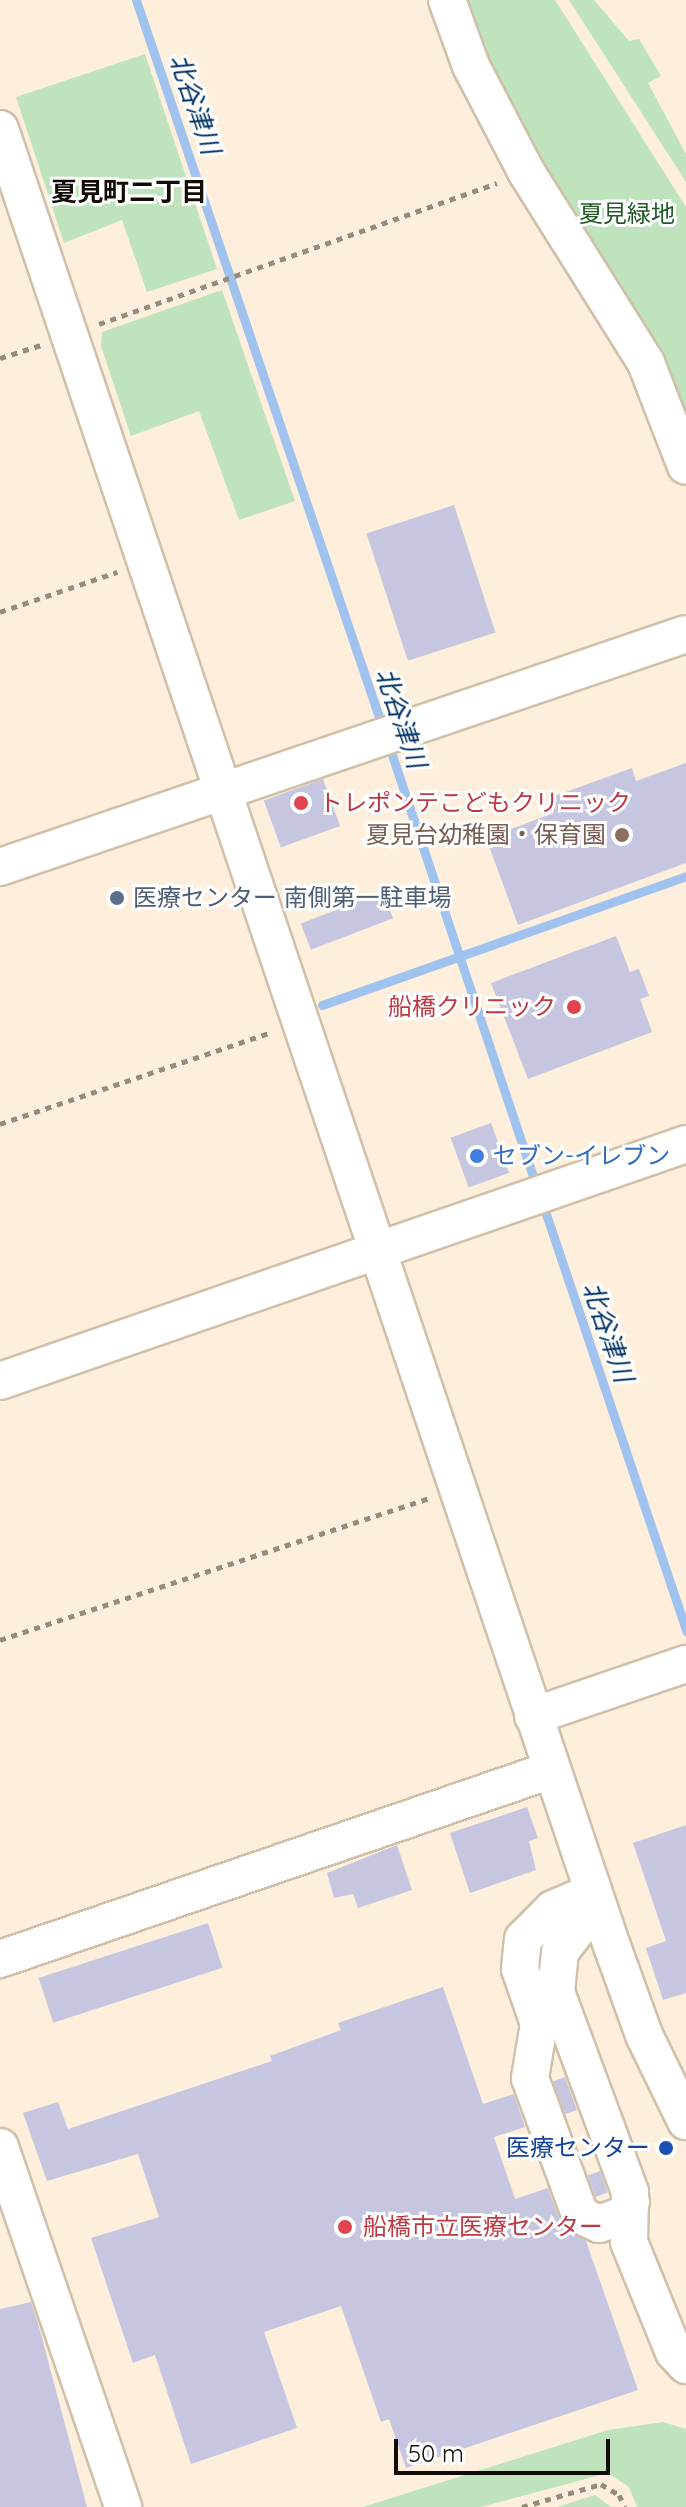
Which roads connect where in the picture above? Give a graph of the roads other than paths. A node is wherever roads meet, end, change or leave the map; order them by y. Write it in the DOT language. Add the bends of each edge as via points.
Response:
graph roads {
  1 [pos="447,0"];
  2 [pos="0,129"];
  3 [pos="686,466"];
  4 [pos="686,634"];
  5 [pos="222,791"];
  6 [pos="0,867"];
  7 [pos="686,1144"];
  8 [pos="377,1249"];
  9 [pos="0,1381"];
  10 [pos="686,1664"];
  11 [pos="533,1716"];
  12 [pos="551,1770"];
  13 [pos="597,1904"];
  14 [pos="0,1959"];
  15 [pos="686,2121"];
  16 [pos="0,2147"];
  17 [pos="631,2202"];
  18 [pos="686,2365"];
  19 [pos="123,2507"];
  1 -- 3 [label="street" via="471,66 527,173 646,363"];
  2 -- 5 [label="street"];
  4 -- 5 [label="street"];
  5 -- 6 [label="street"];
  5 -- 8 [label="street"];
  7 -- 8 [label="street"];
  8 -- 9 [label="street"];
  8 -- 11 [label="street"];
  10 -- 11 [label="street"];
  11 -- 12 [label="street"];
  12 -- 13 [label="street"];
  12 -- 14 [label="street"];
  13 -- 15 [label="street" via="644,2035"];
  13 -- 17 [label="street" via="560,1952 556,1992"];
  13 -- 17 [label="street" via="574,1900 553,1909 523,1939 520,1969 539,2024 530,2078 580,2215 599,2224 624,2215"];
  16 -- 19 [label="street"];
  17 -- 18 [label="street" via="629,2242 674,2352"];
}
